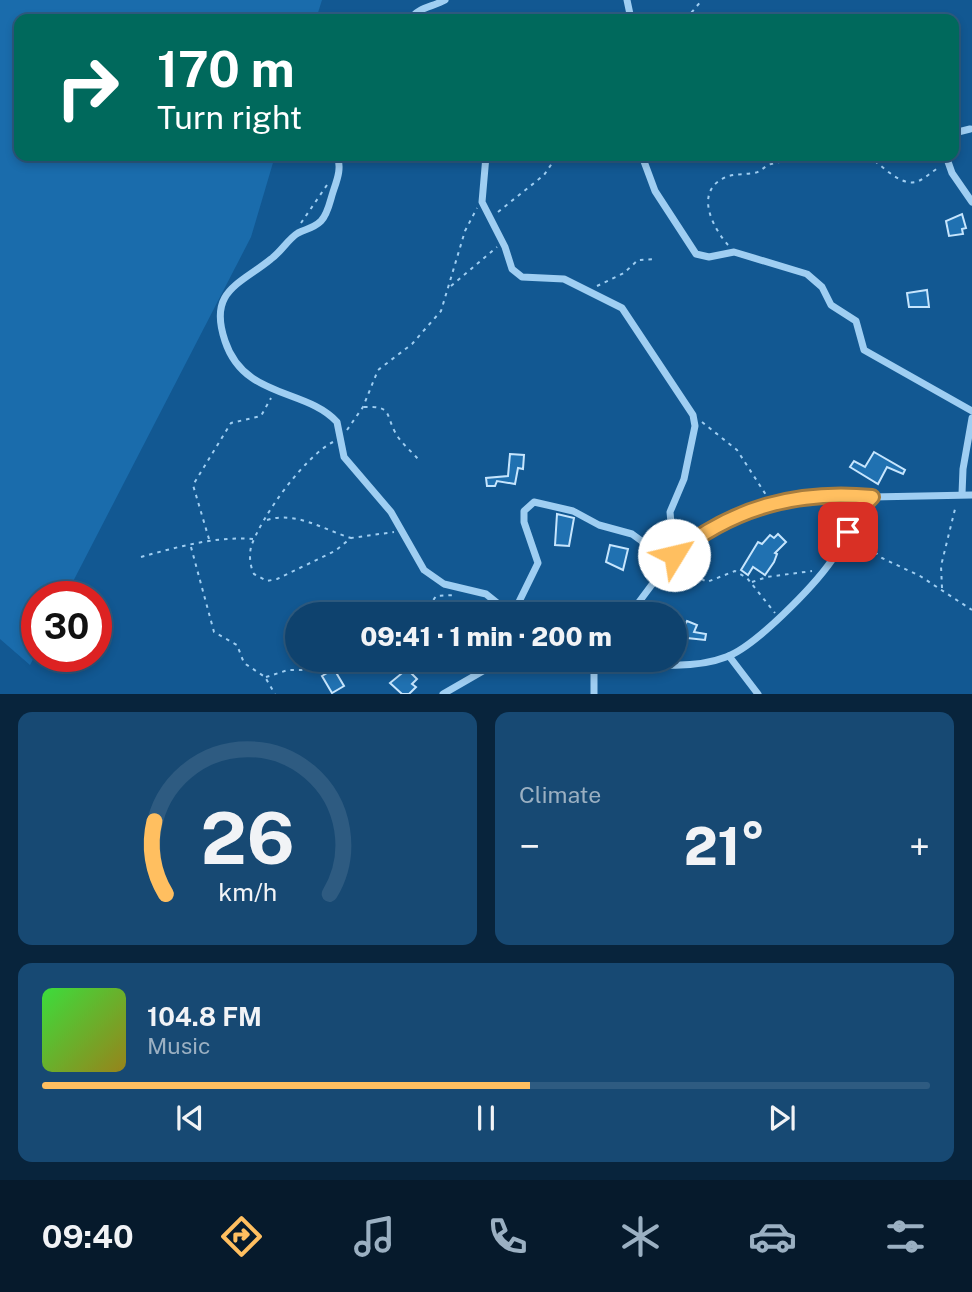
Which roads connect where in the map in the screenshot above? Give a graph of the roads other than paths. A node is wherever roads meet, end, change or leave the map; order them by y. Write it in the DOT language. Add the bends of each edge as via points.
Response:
graph roads {
  1 [pos="445,0"];
  2 [pos="414,14"];
  3 [pos="338,161"];
  4 [pos="486,161"];
  5 [pos="644,161"];
  6 [pos="948,161"];
  7 [pos="972,202"];
  8 [pos="972,411"];
  9 [pos="972,418"];
  10 [pos="961,494"];
  11 [pos="972,495"];
  12 [pos="872,497"];
  13 [pos="672,558"];
  14 [pos="498,602"];
  15 [pos="518,602"];
  16 [pos="639,602"];
  17 [pos="729,656"];
  18 [pos="687,662"];
  19 [pos="481,672"];
  20 [pos="594,672"];
  21 [pos="443,694"];
  22 [pos="594,694"];
  23 [pos="758,694"];
  1 -- 2 [label="street"];
  3 -- 14 [label="street" via="339,173 324,218 296,234 270,261 228,292 219,322 232,359 246,374 275,391 329,413 337,422 344,457 391,512 424,570 444,584"];
  4 -- 13 [label="street" via="482,202 512,269 522,278 564,279 622,308 693,415 695,426 684,479 670,512"];
  5 -- 8 [label="street" via="655,191 693,252 709,257 734,252 815,279 831,304 856,321 864,349"];
  6 -- 7 [label="street"];
  9 -- 10 [label="street"];
  10 -- 11 [label="street"];
  10 -- 12 [label="street"];
  12 -- 13 [label="street" via="811,495 771,504 708,531"];
  12 -- 17 [label="street" via="824,570 778,617"];
  13 -- 15 [label="street" via="632,534 599,525 573,511 534,502 524,511 524,522 538,563"];
  13 -- 16 [label="street"];
  17 -- 18 [label="street"];
  17 -- 23 [label="street"];
  19 -- 21 [label="street"];
  20 -- 22 [label="street"];
}
